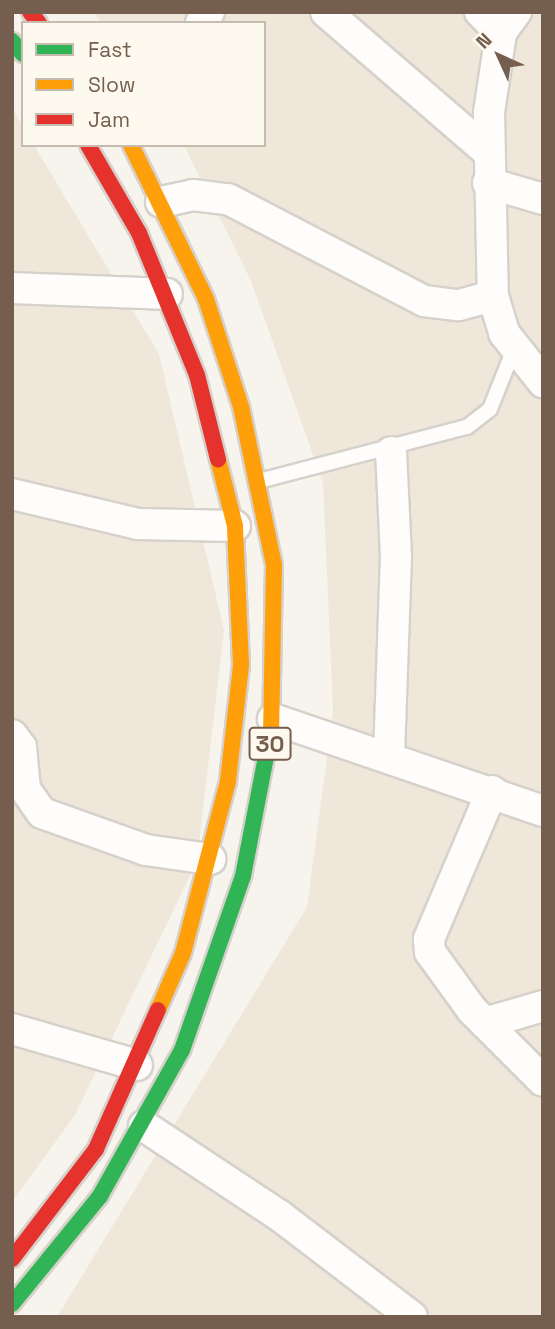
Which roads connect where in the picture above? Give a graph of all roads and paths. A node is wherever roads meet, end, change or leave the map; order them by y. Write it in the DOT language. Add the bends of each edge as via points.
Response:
graph roads {
  1 [pos="326,12"];
  2 [pos="480,12"];
  3 [pos="508,23"];
  4 [pos="89,147"];
  5 [pos="132,147"];
  6 [pos="487,150"];
  7 [pos="488,183"];
  8 [pos="543,199"];
  9 [pos="160,202"];
  10 [pos="12,288"];
  11 [pos="167,294"];
  12 [pos="493,296"];
  13 [pos="514,349"];
  14 [pos="543,382"];
  15 [pos="391,452"];
  16 [pos="259,481"];
  17 [pos="12,494"];
  18 [pos="235,526"];
  19 [pos="241,665"];
  20 [pos="277,666"];
  21 [pos="273,719"];
  22 [pos="12,735"];
  23 [pos="389,756"];
  24 [pos="492,791"];
  25 [pos="543,811"];
  26 [pos="210,859"];
  27 [pos="543,1006"];
  28 [pos="485,1023"];
  29 [pos="12,1029"];
  30 [pos="138,1065"];
  31 [pos="543,1081"];
  32 [pos="144,1126"];
  33 [pos="26,1225"];
  34 [pos="12,1259"];
  35 [pos="12,1304"];
  36 [pos="412,1317"];
  1 -- 6 [label="street"];
  2 -- 3 [label="street"];
  3 -- 6 [label="street"];
  4 -- 11 [label="main road, 30"];
  5 -- 9 [label="main road, 30"];
  6 -- 7 [label="street"];
  7 -- 8 [label="street"];
  7 -- 12 [label="street"];
  9 -- 12 [label="street" via="193,195 228,199 424,301 458,306"];
  9 -- 16 [label="main road, 30" via="206,299"];
  10 -- 11 [label="street"];
  11 -- 18 [label="main road, 30" via="197,375"];
  12 -- 13 [label="street"];
  13 -- 14 [label="street"];
  13 -- 15 [label="lane" via="480,419"];
  15 -- 16 [label="lane"];
  15 -- 23 [label="street" via="396,556"];
  16 -- 20 [label="main road, 30" via="274,565"];
  17 -- 18 [label="street" via="138,524"];
  18 -- 19 [label="main road, 30"];
  19 -- 20 [label="main road"];
  19 -- 26 [label="main road, 30" via="228,782"];
  20 -- 21 [label="main road, 30"];
  21 -- 23 [label="street"];
  21 -- 32 [label="main road, 30" via="228,925 197,1016"];
  22 -- 26 [label="street" via="21,747 24,789 42,813 146,850"];
  23 -- 24 [label="street"];
  24 -- 25 [label="street"];
  24 -- 28 [label="street" via="429,939 435,963"];
  26 -- 30 [label="main road, 30" via="183,953"];
  27 -- 28 [label="street"];
  28 -- 31 [label="street"];
  29 -- 30 [label="street"];
  30 -- 33 [label="main road, 30" via="96,1149"];
  32 -- 35 [label="main road, 30" via="68,1243"];
  32 -- 36 [label="street" via="280,1216"];
  33 -- 34 [label="main road, 30"];
}
